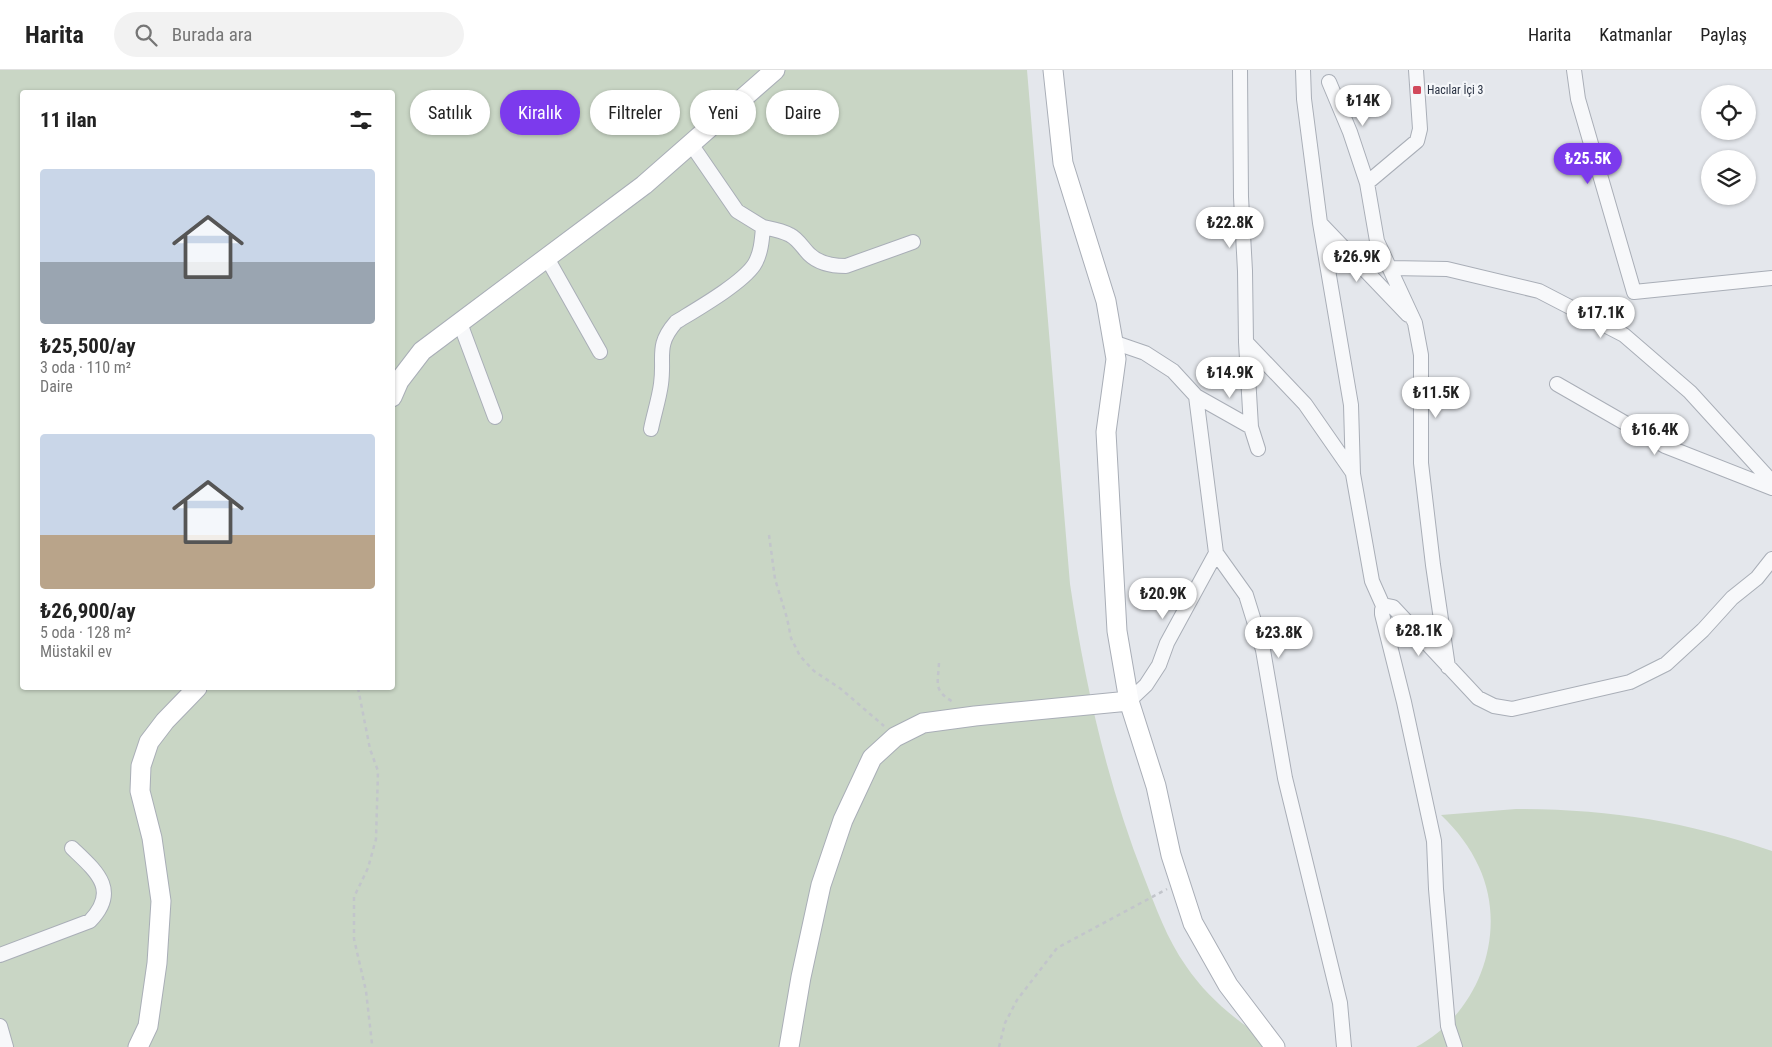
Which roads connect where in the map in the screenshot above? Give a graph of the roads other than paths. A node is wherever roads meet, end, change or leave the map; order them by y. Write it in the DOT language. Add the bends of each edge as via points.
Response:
graph roads {
  1 [pos="775,70"];
  2 [pos="1053,70"];
  3 [pos="1240,70"];
  4 [pos="1304,70"];
  5 [pos="1416,70"];
  6 [pos="1574,70"];
  7 [pos="1329,82"];
  8 [pos="691,144"];
  9 [pos="1367,183"];
  10 [pos="1320,223"];
  11 [pos="763,227"];
  12 [pos="913,242"];
  13 [pos="547,258"];
  14 [pos="1390,268"];
  15 [pos="1772,278"];
  16 [pos="460,323"];
  17 [pos="1415,323"];
  18 [pos="1113,342"];
  19 [pos="1246,342"];
  20 [pos="600,352"];
  21 [pos="1557,384"];
  22 [pos="395,390"];
  23 [pos="1196,396"];
  24 [pos="495,417"];
  25 [pos="1251,427"];
  26 [pos="651,430"];
  27 [pos="1258,448"];
  28 [pos="1353,474"];
  29 [pos="1772,482"];
  30 [pos="1772,488"];
  31 [pos="1216,553"];
  32 [pos="1772,559"];
  33 [pos="1384,608"];
  34 [pos="1448,666"];
  35 [pos="195,690"];
  36 [pos="1129,701"];
  37 [pos="72,848"];
  38 [pos="0,955"];
  39 [pos="0,1026"];
  40 [pos="6,1047"];
  41 [pos="138,1047"];
  42 [pos="789,1047"];
  43 [pos="1275,1047"];
  44 [pos="1344,1047"];
  45 [pos="1455,1047"];
  1 -- 8 [label="street"];
  2 -- 18 [label="street" via="1063,163 1106,301"];
  3 -- 19 [label="street"];
  4 -- 10 [label="street" via="1304,99"];
  5 -- 9 [label="street" via="1420,129 1417,141"];
  6 -- 15 [label="street" via="1578,99 1634,292"];
  7 -- 9 [label="street"];
  8 -- 11 [label="street" via="737,211"];
  8 -- 13 [label="street" via="644,185"];
  9 -- 14 [label="street" via="1377,241"];
  10 -- 17 [label="street"];
  10 -- 28 [label="street" via="1351,405"];
  11 -- 12 [label="street" via="791,235 811,256 835,266 846,266"];
  11 -- 26 [label="street" via="761,247 754,264 742,279 676,322 667,332 662,343 661,385"];
  13 -- 16 [label="street"];
  13 -- 20 [label="street"];
  14 -- 17 [label="street"];
  14 -- 29 [label="street" via="1446,269 1539,291 1624,335 1690,392"];
  16 -- 22 [label="street" via="422,351"];
  16 -- 24 [label="street"];
  17 -- 34 [label="street" via="1421,355 1421,462"];
  18 -- 23 [label="street" via="1145,353 1174,371"];
  18 -- 36 [label="street" via="1116,359 1106,432 1117,631"];
  19 -- 25 [label="street"];
  19 -- 28 [label="street" via="1305,404"];
  21 -- 30 [label="street" via="1665,446"];
  23 -- 25 [label="street"];
  23 -- 31 [label="street"];
  25 -- 27 [label="street"];
  28 -- 33 [label="street" via="1372,580"];
  31 -- 36 [label="street" via="1167,643 1159,665 1146,685"];
  31 -- 44 [label="street" via="1246,596 1263,650 1285,778 1340,1003"];
  32 -- 34 [label="street" via="1757,578 1732,598 1666,664 1630,682 1512,709 1494,706 1478,698"];
  33 -- 34 [label="street" via="1393,607"];
  33 -- 45 [label="street" via="1382,614 1434,841 1445,999 1448,1026"];
  35 -- 41 [label="street" via="150,742 141,766 140,791 152,838 161,900 148,1026"];
  36 -- 42 [label="street" via="923,723 895,737 872,758 843,820 821,885"];
  36 -- 43 [label="street" via="1193,923 1228,985"];
  37 -- 38 [label="street" via="102,881 104,892 98,913 90,921"];
  39 -- 40 [label="street"];
}
